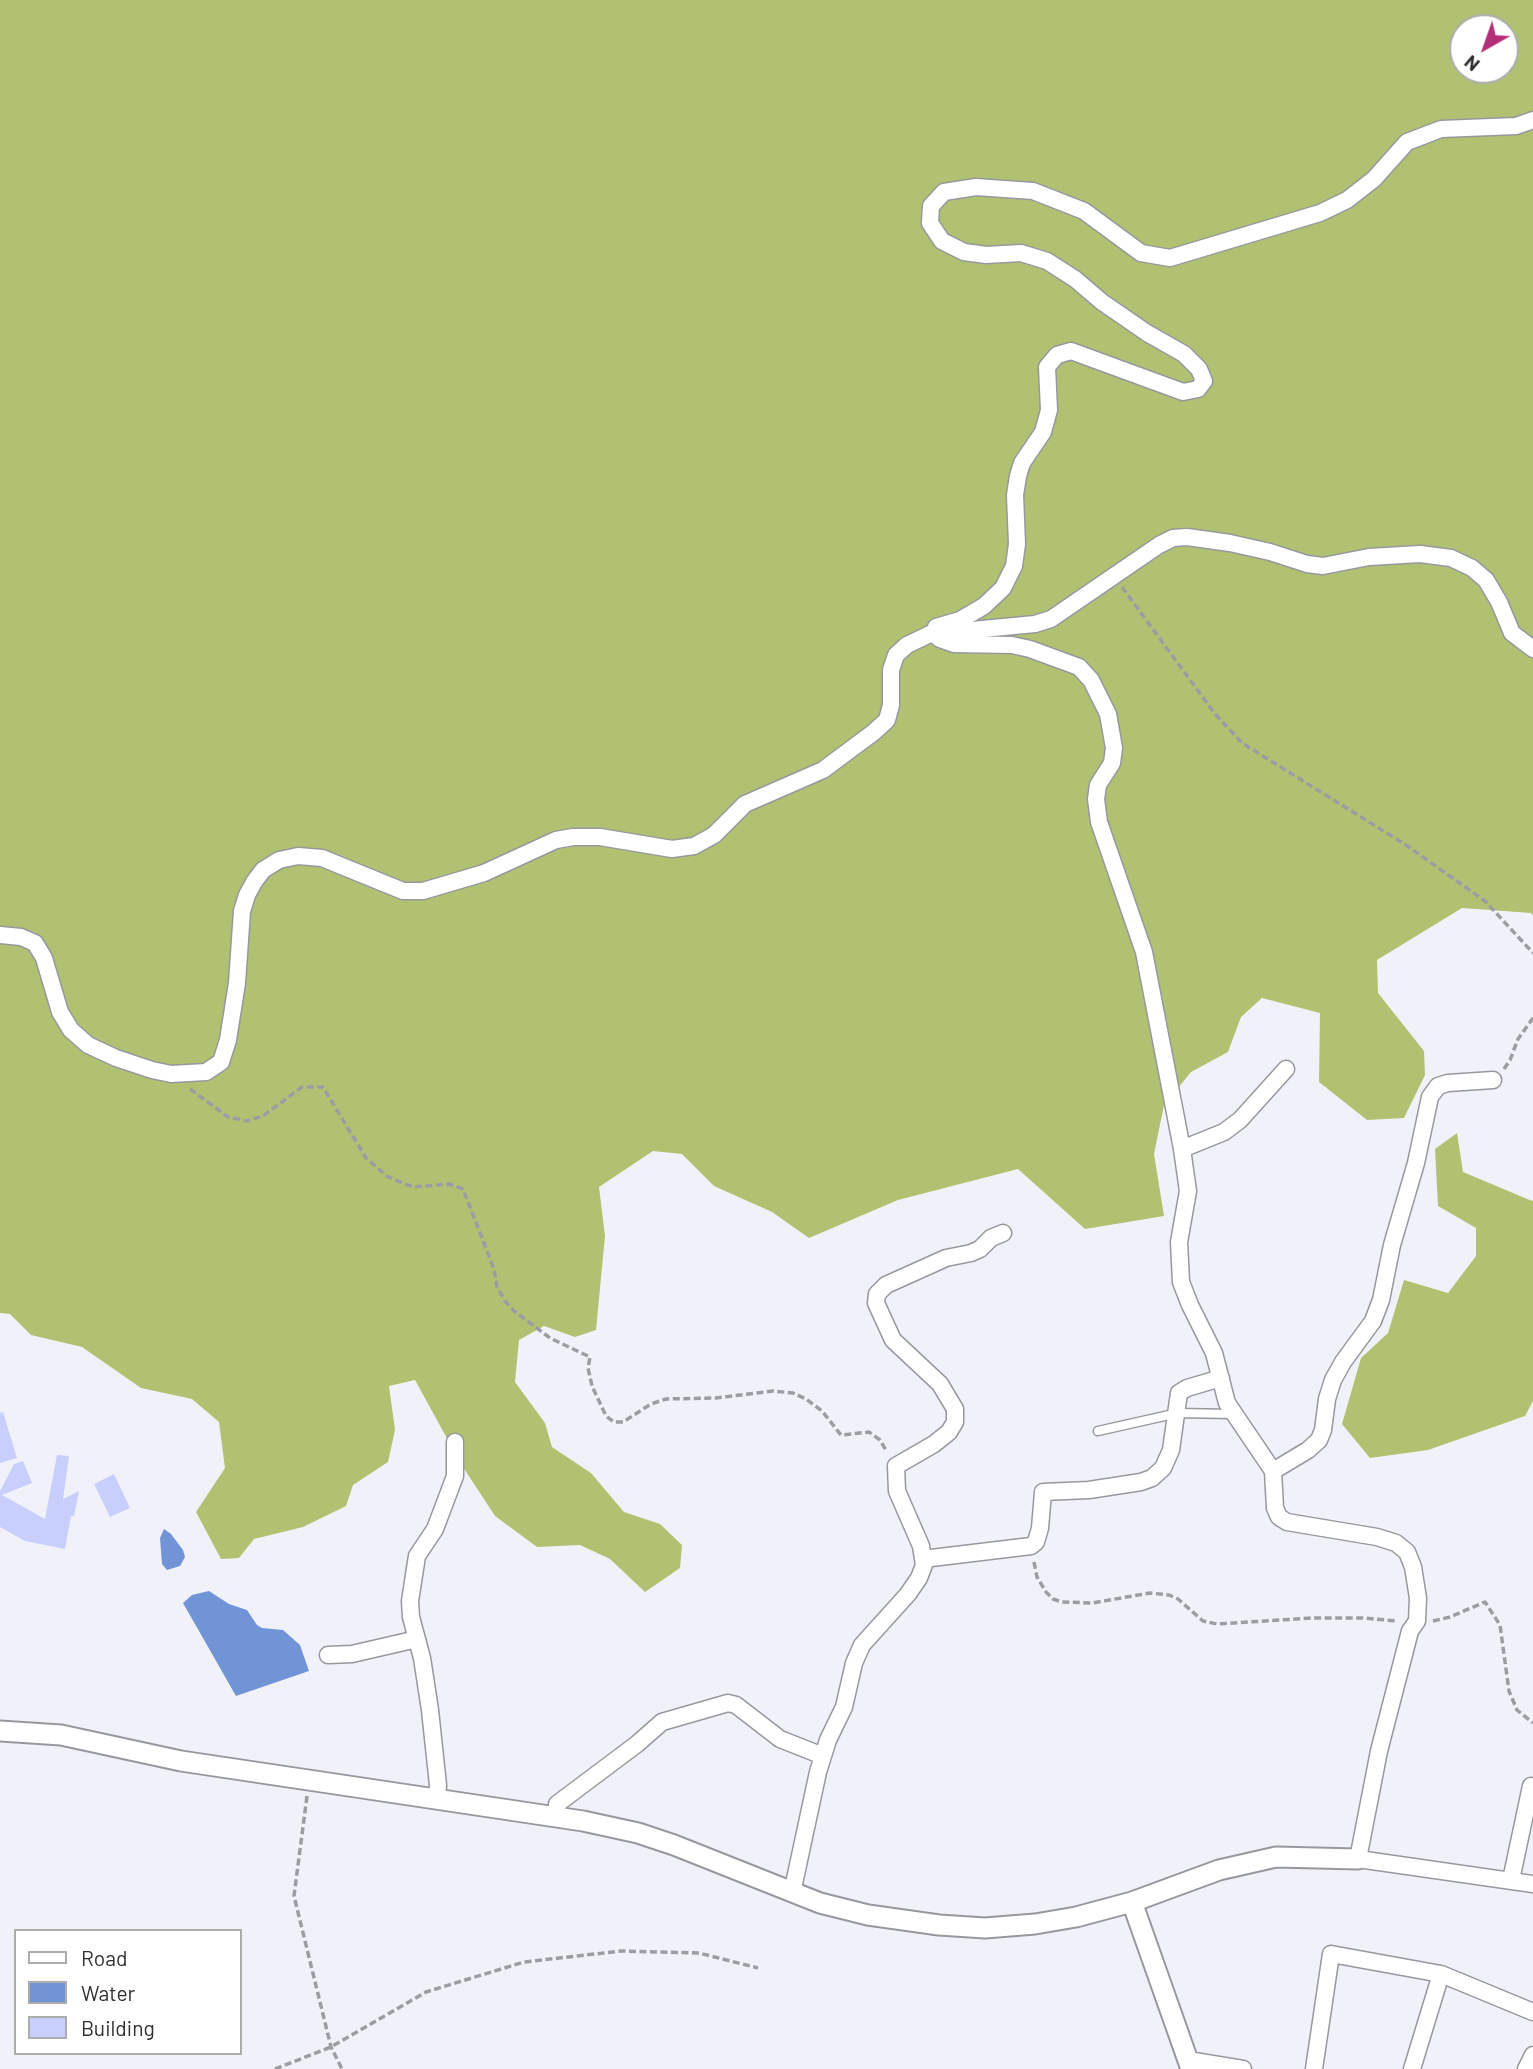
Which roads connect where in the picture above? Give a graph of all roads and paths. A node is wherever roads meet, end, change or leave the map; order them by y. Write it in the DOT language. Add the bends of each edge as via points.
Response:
graph roads {
  1 [pos="1533,120"];
  2 [pos="1116,576"];
  3 [pos="932,634"];
  4 [pos="1533,649"];
  5 [pos="0,935"];
  6 [pos="1533,953"];
  7 [pos="1533,1018"];
  8 [pos="1286,1069"];
  9 [pos="171,1074"];
  10 [pos="1493,1080"];
  11 [pos="1182,1149"];
  12 [pos="1003,1233"];
  13 [pos="1221,1378"];
  14 [pos="1178,1413"];
  15 [pos="1233,1414"];
  16 [pos="1098,1432"];
  17 [pos="455,1442"];
  18 [pos="896,1466"];
  19 [pos="1273,1471"];
  20 [pos="1031,1546"];
  21 [pos="923,1559"];
  22 [pos="1415,1624"];
  23 [pos="417,1639"];
  24 [pos="328,1656"];
  25 [pos="1533,1723"];
  26 [pos="0,1731"];
  27 [pos="823,1756"];
  28 [pos="309,1780"];
  29 [pos="1531,1786"];
  30 [pos="437,1800"];
  31 [pos="556,1817"];
  32 [pos="1358,1859"];
  33 [pos="1511,1880"];
  34 [pos="1533,1884"];
  35 [pos="792,1893"];
  36 [pos="1132,1902"];
  37 [pos="758,1968"];
  38 [pos="1441,1973"];
  39 [pos="1533,2012"];
  40 [pos="331,2047"];
  41 [pos="1533,2055"];
  42 [pos="1190,2064"];
  43 [pos="275,2069"];
  44 [pos="342,2069"];
  45 [pos="1243,2069"];
  46 [pos="1314,2069"];
  47 [pos="1412,2069"];
  48 [pos="1526,2069"];
  1 -- 3 [label="street" via="1516,126 1441,129 1407,142 1374,179 1320,213 1171,258 1141,253 1084,211 1033,191 976,187 944,192 930,214 930,223 943,241 964,252 986,256 1021,253 1047,261 1184,354 1204,381 1198,389 1183,392 1071,351 1057,355 1047,367 1049,410 1043,432 1018,476 1014,566 1003,588 984,606 960,620 938,625"];
  2 -- 3 [label="street" via="1051,619"];
  2 -- 4 [label="street" via="1159,545 1187,537 1323,566 1382,556 1451,558 1486,580 1512,633"];
  2 -- 6 [label="path" via="1215,714 1242,743 1406,845 1485,901"];
  3 -- 9 [label="street" via="896,655 887,720 874,732 823,769 745,804 714,835 694,846 672,849 573,836 484,873 423,891 403,891 322,858 279,859 254,881 242,911 237,983 220,1062 206,1072"];
  3 -- 11 [label="street" via="954,644 1012,645 1063,660 1079,667 1103,703 1114,748 1112,762 1098,785 1099,822 1144,952"];
  5 -- 9 [label="street" via="35,943 60,1012 88,1045"];
  7 -- 10 [label="path" via="1502,1073"];
  8 -- 11 [label="street" via="1240,1120 1224,1132"];
  9 -- 18 [label="path" via="228,1117 247,1121 263,1116 302,1087 323,1087 366,1158 388,1177 413,1187 449,1184 463,1189 505,1301 550,1338 590,1357 592,1386 606,1416 614,1422 623,1422 666,1399 773,1391 793,1394 815,1404 841,1435 869,1432 880,1440"];
  10 -- 19 [label="street" via="1448,1083 1438,1086 1430,1097 1373,1321 1333,1380 1319,1440"];
  11 -- 13 [label="street" via="1188,1191 1179,1242 1181,1282"];
  12 -- 18 [label="street" via="980,1249 946,1258 886,1285 877,1294 876,1303 893,1340 927,1369 955,1409 949,1432"];
  13 -- 14 [label="street" via="1179,1393"];
  13 -- 15 [label="street"];
  14 -- 15 [label="lane"];
  14 -- 16 [label="lane"];
  14 -- 20 [label="street" via="1171,1450 1152,1478 1089,1490 1044,1492 1040,1528"];
  15 -- 19 [label="street"];
  17 -- 23 [label="street" via="455,1476 415,1565 410,1601"];
  18 -- 21 [label="street" via="897,1491 922,1546"];
  19 -- 22 [label="street" via="1275,1508 1287,1522 1377,1536 1407,1552 1418,1598"];
  20 -- 21 [label="street"];
  20 -- 22 [label="path" via="1045,1592 1062,1602 1091,1603 1150,1593 1178,1599 1203,1621 1217,1624 1363,1618"];
  21 -- 27 [label="street" via="919,1578 908,1594 862,1645 844,1707"];
  22 -- 25 [label="path" via="1450,1617 1485,1602 1500,1625 1509,1691 1517,1710"];
  22 -- 32 [label="street" via="1379,1751"];
  23 -- 24 [label="street"];
  23 -- 30 [label="street" via="430,1710"];
  26 -- 28 [label="street" via="61,1735 181,1761"];
  27 -- 31 [label="street" via="780,1739 728,1703 662,1722 557,1804"];
  27 -- 35 [label="street"];
  28 -- 30 [label="street"];
  28 -- 40 [label="path" via="294,1896"];
  29 -- 33 [label="street"];
  30 -- 31 [label="street"];
  31 -- 35 [label="street" via="638,1833"];
  32 -- 33 [label="street"];
  32 -- 36 [label="street" via="1276,1857 1219,1870"];
  33 -- 34 [label="street"];
  35 -- 36 [label="street" via="868,1914 985,1928 1076,1917"];
  36 -- 42 [label="street"];
  37 -- 40 [label="path" via="699,1954 621,1951 524,1962 426,1992"];
  38 -- 39 [label="street"];
  38 -- 46 [label="street" via="1331,1954"];
  38 -- 47 [label="street"];
  40 -- 43 [label="path"];
  40 -- 44 [label="path"];
  41 -- 48 [label="street"];
  42 -- 45 [label="street"];
}
